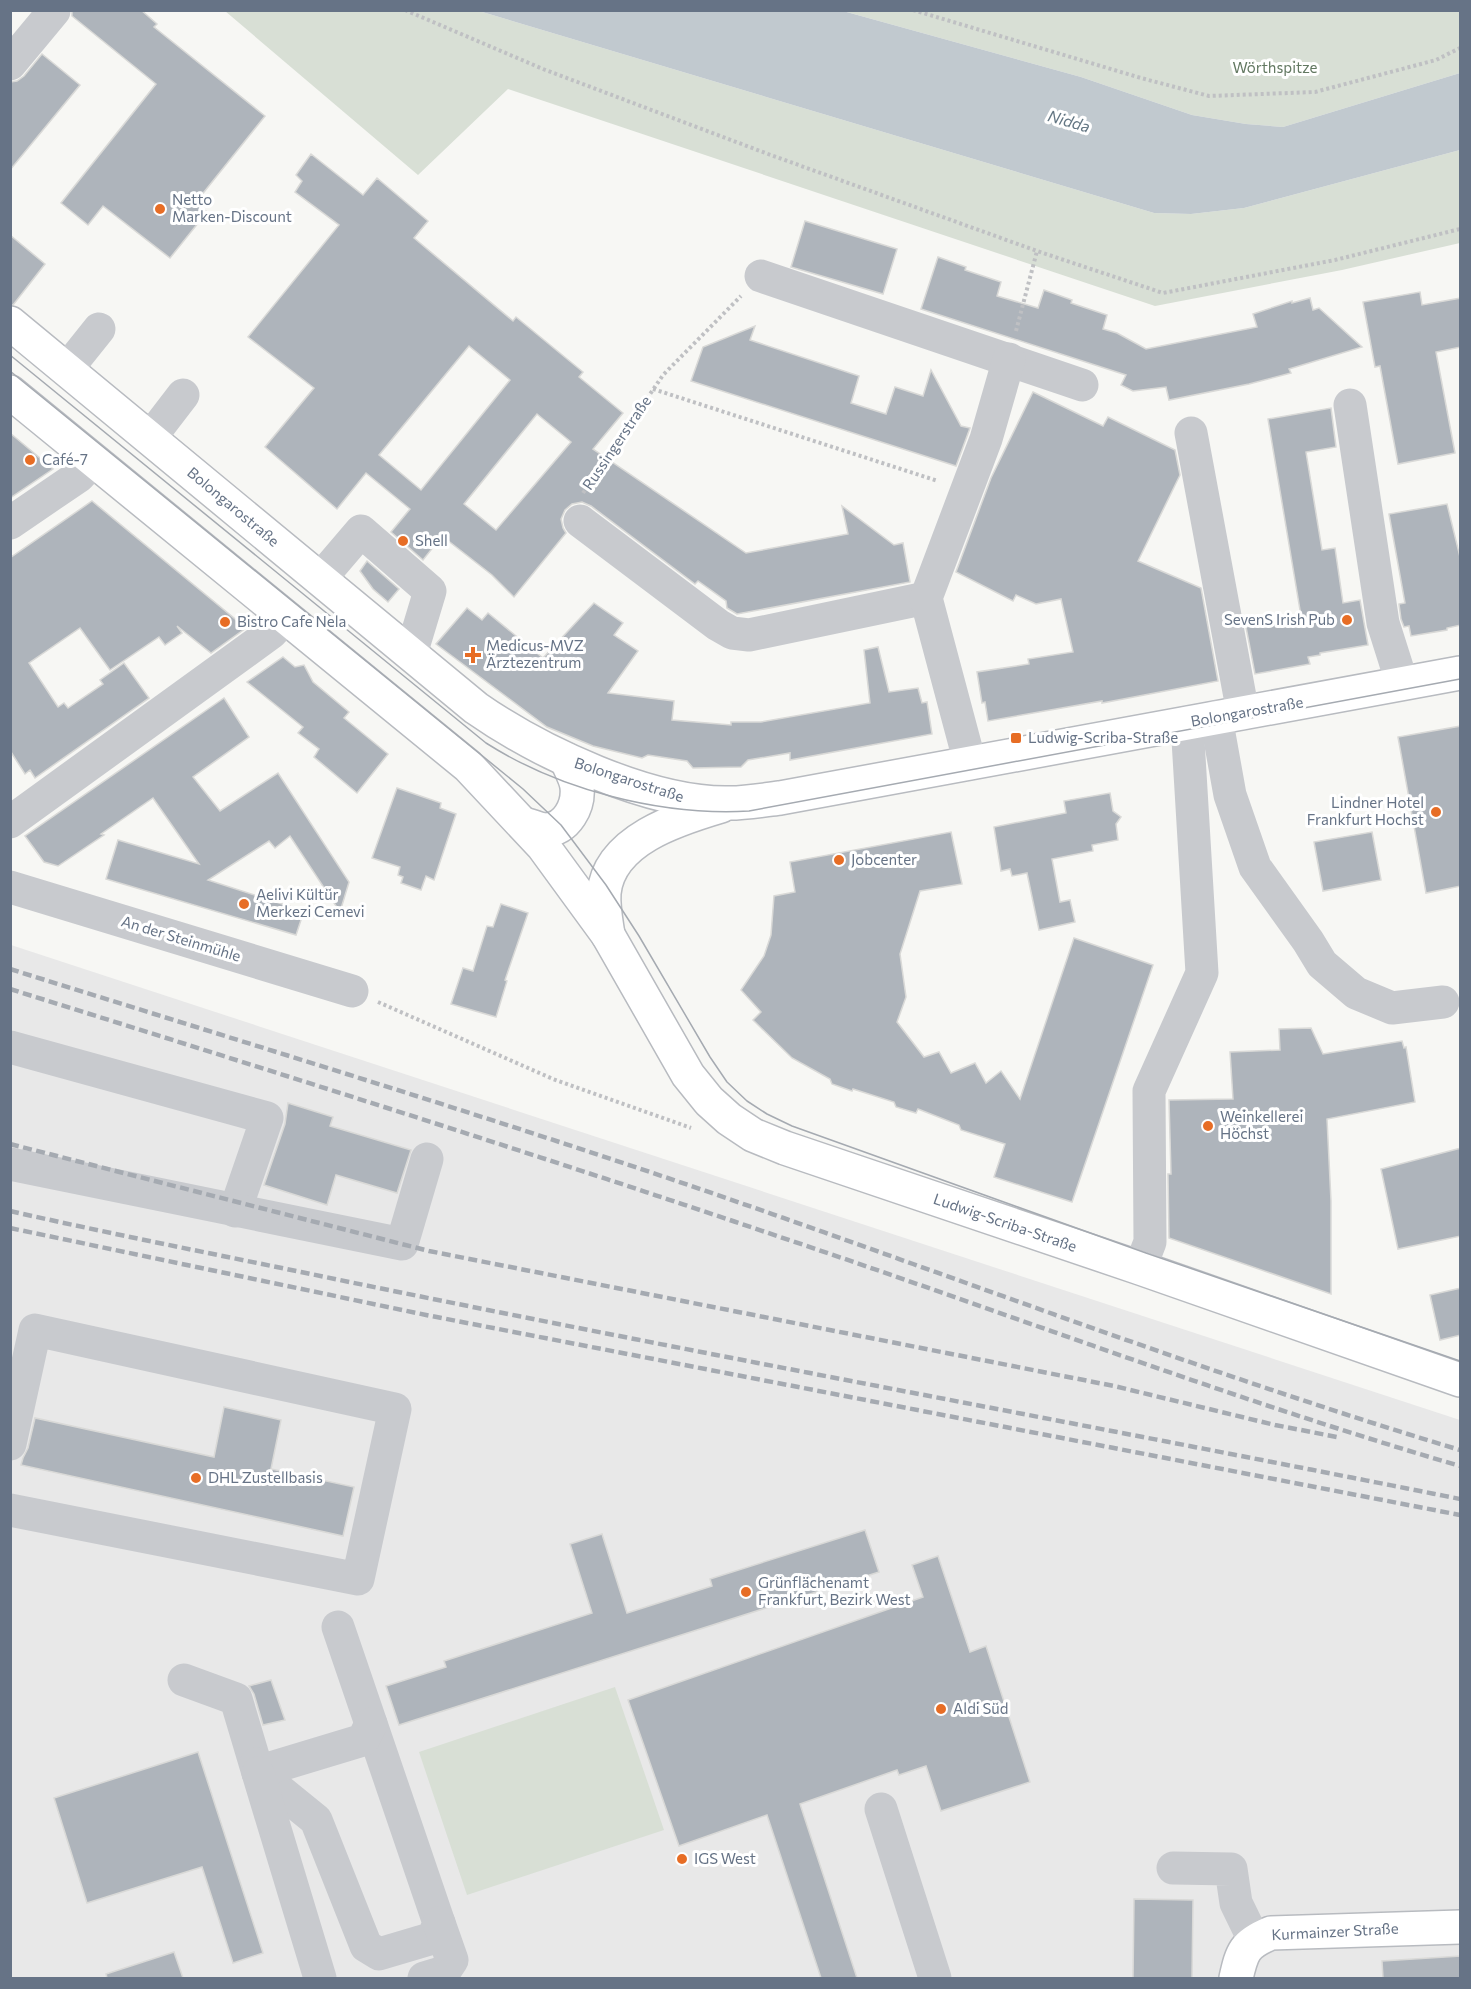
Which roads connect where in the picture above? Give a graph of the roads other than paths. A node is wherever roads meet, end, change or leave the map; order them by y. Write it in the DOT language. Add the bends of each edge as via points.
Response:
graph roads {
  1 [pos="54,10"];
  2 [pos="10,64"];
  3 [pos="761,276"];
  4 [pos="10,323"];
  5 [pos="99,329"];
  6 [pos="1009,359"];
  7 [pos="67,369"];
  8 [pos="1082,385"];
  9 [pos="10,392"];
  10 [pos="183,395"];
  11 [pos="1350,405"];
  12 [pos="1191,433"];
  13 [pos="150,438"];
  14 [pos="94,460"];
  15 [pos="580,521"];
  16 [pos="10,523"];
  17 [pos="320,579"];
  18 [pos="926,598"];
  19 [pos="286,617"];
  20 [pos="411,654"];
  21 [pos="1461,673"];
  22 [pos="1402,683"];
  23 [pos="1216,718"];
  24 [pos="567,760"];
  25 [pos="970,763"];
  26 [pos="728,803"];
  27 [pos="10,822"];
  28 [pos="523,824"];
  29 [pos="10,887"];
  30 [pos="608,935"];
  31 [pos="352,991"];
  32 [pos="1443,1002"];
  33 [pos="10,1047"];
  34 [pos="427,1159"];
  35 [pos="10,1164"];
  36 [pos="236,1211"];
  37 [pos="1140,1268"];
  38 [pos="1385,1345"];
  39 [pos="1461,1368"];
  40 [pos="1461,1380"];
  41 [pos="10,1444"];
  42 [pos="10,1510"];
  43 [pos="338,1627"];
  44 [pos="184,1680"];
  45 [pos="371,1724"];
  46 [pos="257,1769"];
  47 [pos="881,1809"];
  48 [pos="1173,1868"];
  49 [pos="439,1923"];
  50 [pos="1461,1927"];
  51 [pos="1254,1940"];
  52 [pos="320,1978"];
  53 [pos="424,1978"];
  54 [pos="935,1978"];
  55 [pos="1236,1978"];
  1 -- 2 [label="street"];
  3 -- 6 [label="street"];
  4 -- 7 [label="main road, Bolongarostraße"];
  5 -- 7 [label="street"];
  6 -- 8 [label="street"];
  6 -- 18 [label="street" via="986,439"];
  7 -- 13 [label="main road, Bolongarostraße"];
  9 -- 14 [label="main road"];
  10 -- 13 [label="street"];
  11 -- 22 [label="street" via="1383,623"];
  12 -- 23 [label="street"];
  13 -- 17 [label="main road, Bolongarostraße"];
  14 -- 16 [label="street" via="79,476"];
  14 -- 19 [label="main road"];
  15 -- 18 [label="street" via="732,633 749,635"];
  17 -- 20 [label="main road, Bolongarostraße"];
  17 -- 20 [label="street" via="361,531 430,591"];
  18 -- 25 [label="street"];
  19 -- 27 [label="street" via="272,633"];
  19 -- 28 [label="main road" via="468,766"];
  20 -- 24 [label="main road, Bolongarostraße" via="505,729"];
  21 -- 22 [label="main road, Bolongarostraße"];
  22 -- 23 [label="main road, Bolongarostraße"];
  23 -- 25 [label="main road, Bolongarostraße"];
  23 -- 32 [label="street" via="1230,795 1255,867 1322,964 1356,993 1392,1008"];
  23 -- 37 [label="street" via="1202,973 1149,1091 1150,1242"];
  24 -- 26 [label="main road, Bolongarostraße" via="654,791 690,800"];
  24 -- 28 [label="main road" via="577,786 577,798 568,818 546,830"];
  25 -- 26 [label="main road, Bolongarostraße" via="780,798"];
  26 -- 30 [label="main road" via="658,829 623,852 604,894"];
  28 -- 30 [label="main road"];
  29 -- 31 [label="street, An der Steinmühle"];
  30 -- 37 [label="main road, Ludwig-Scriba-Straße" via="688,1074 709,1101 753,1135"];
  33 -- 36 [label="street" via="267,1118"];
  34 -- 36 [label="street" via="402,1244"];
  35 -- 36 [label="street"];
  37 -- 38 [label="main road, Ludwig-Scriba-Straße"];
  38 -- 39 [label="street"];
  38 -- 40 [label="main road, Ludwig-Scriba-Straße"];
  41 -- 42 [label="street" via="35,1330 395,1409 358,1579"];
  43 -- 45 [label="street"];
  44 -- 46 [label="street" via="236,1699"];
  45 -- 46 [label="street" via="363,1740"];
  45 -- 49 [label="street"];
  46 -- 49 [label="street" via="315,1820 366,1946 379,1954 433,1938"];
  46 -- 52 [label="street"];
  47 -- 54 [label="street"];
  48 -- 51 [label="street" via="1231,1869 1236,1903"];
  49 -- 53 [label="street" via="452,1960 444,1972"];
  50 -- 51 [label="main road, Kurmainzer Straße" via="1271,1933"];
  51 -- 55 [label="main road, Kurmainzer Straße" via="1245,1948"];
}
